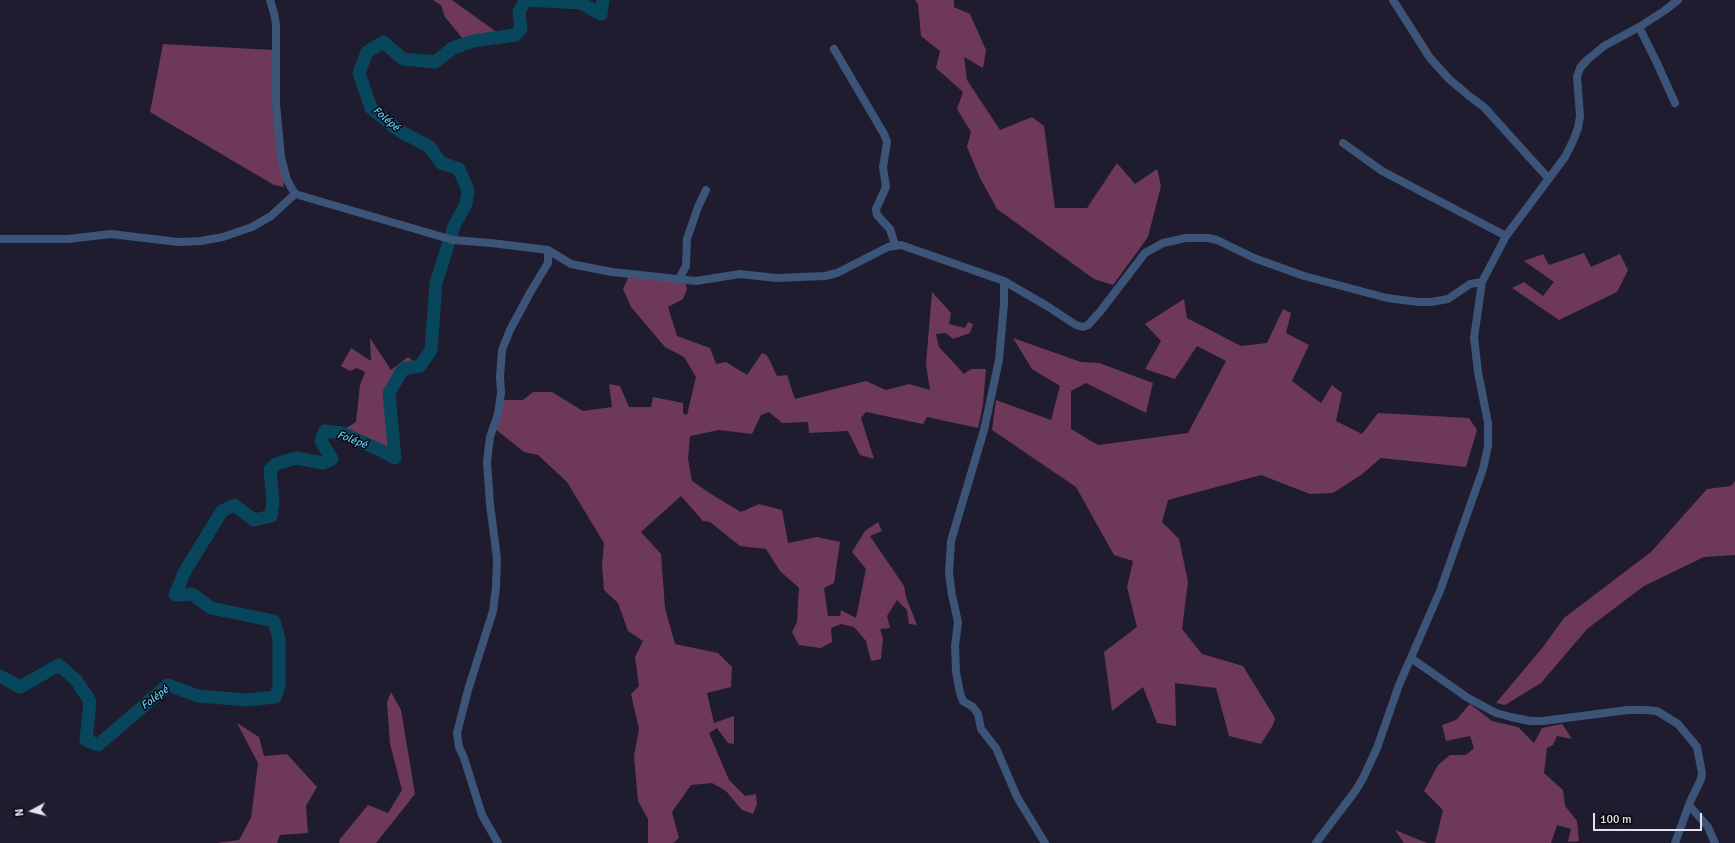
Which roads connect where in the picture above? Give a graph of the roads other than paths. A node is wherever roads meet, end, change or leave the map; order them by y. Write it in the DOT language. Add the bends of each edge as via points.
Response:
graph roads {
  1 [pos="270,0"];
  2 [pos="1393,0"];
  3 [pos="1678,0"];
  4 [pos="1639,27"];
  5 [pos="834,48"];
  6 [pos="1675,104"];
  7 [pos="1343,143"];
  8 [pos="1549,179"];
  9 [pos="706,190"];
  10 [pos="295,194"];
  11 [pos="1506,236"];
  12 [pos="0,239"];
  13 [pos="895,245"];
  14 [pos="548,250"];
  15 [pos="679,280"];
  16 [pos="1004,282"];
  17 [pos="1482,282"];
  18 [pos="1411,658"];
  19 [pos="1689,805"];
  20 [pos="498,843"];
  21 [pos="1045,843"];
  22 [pos="1316,843"];
  23 [pos="1675,843"];
  24 [pos="1715,843"];
  1 -- 10 [label="street" via="276,24 276,104 281,156"];
  2 -- 8 [label="street" via="1430,58 1448,79 1484,107"];
  3 -- 4 [label="street"];
  4 -- 6 [label="street"];
  4 -- 8 [label="street" via="1604,46 1586,60 1578,72 1578,128 1565,156"];
  5 -- 13 [label="street" via="887,142 883,167 886,187 876,209 877,215 890,229"];
  7 -- 11 [label="street" via="1382,171"];
  8 -- 11 [label="street"];
  9 -- 15 [label="street" via="687,239 686,266"];
  10 -- 12 [label="street" via="271,216 252,227 201,241 178,242 111,234 68,239"];
  10 -- 14 [label="street" via="449,239"];
  11 -- 17 [label="street"];
  13 -- 15 [label="street" via="837,273 825,276 776,278 747,274 696,281"];
  13 -- 16 [label="street" via="913,248"];
  14 -- 15 [label="street" via="571,264"];
  14 -- 20 [label="street" via="548,263 510,330 502,350 502,393 490,436 487,462 497,559 496,587 493,611 457,733 459,747 482,815"];
  16 -- 17 [label="street" via="1076,325 1088,325 1145,252 1163,243 1186,238 1208,238 1304,276 1387,298 1431,302 1448,299 1470,284"];
  16 -- 21 [label="street" via="999,360 986,422 951,541 949,573 958,622 955,646 956,672 963,701 973,707 978,714 981,729 996,748 1017,797"];
  17 -- 18 [label="street" via="1474,338 1488,423 1487,452 1476,491 1440,591"];
  18 -- 19 [label="street" via="1468,698 1496,713 1511,717 1543,721 1645,710 1657,712 1671,719 1692,739 1700,756 1701,778"];
  18 -- 22 [label="street" via="1363,778"];
  19 -- 23 [label="street"];
  19 -- 24 [label="street" via="1708,827"];
}
